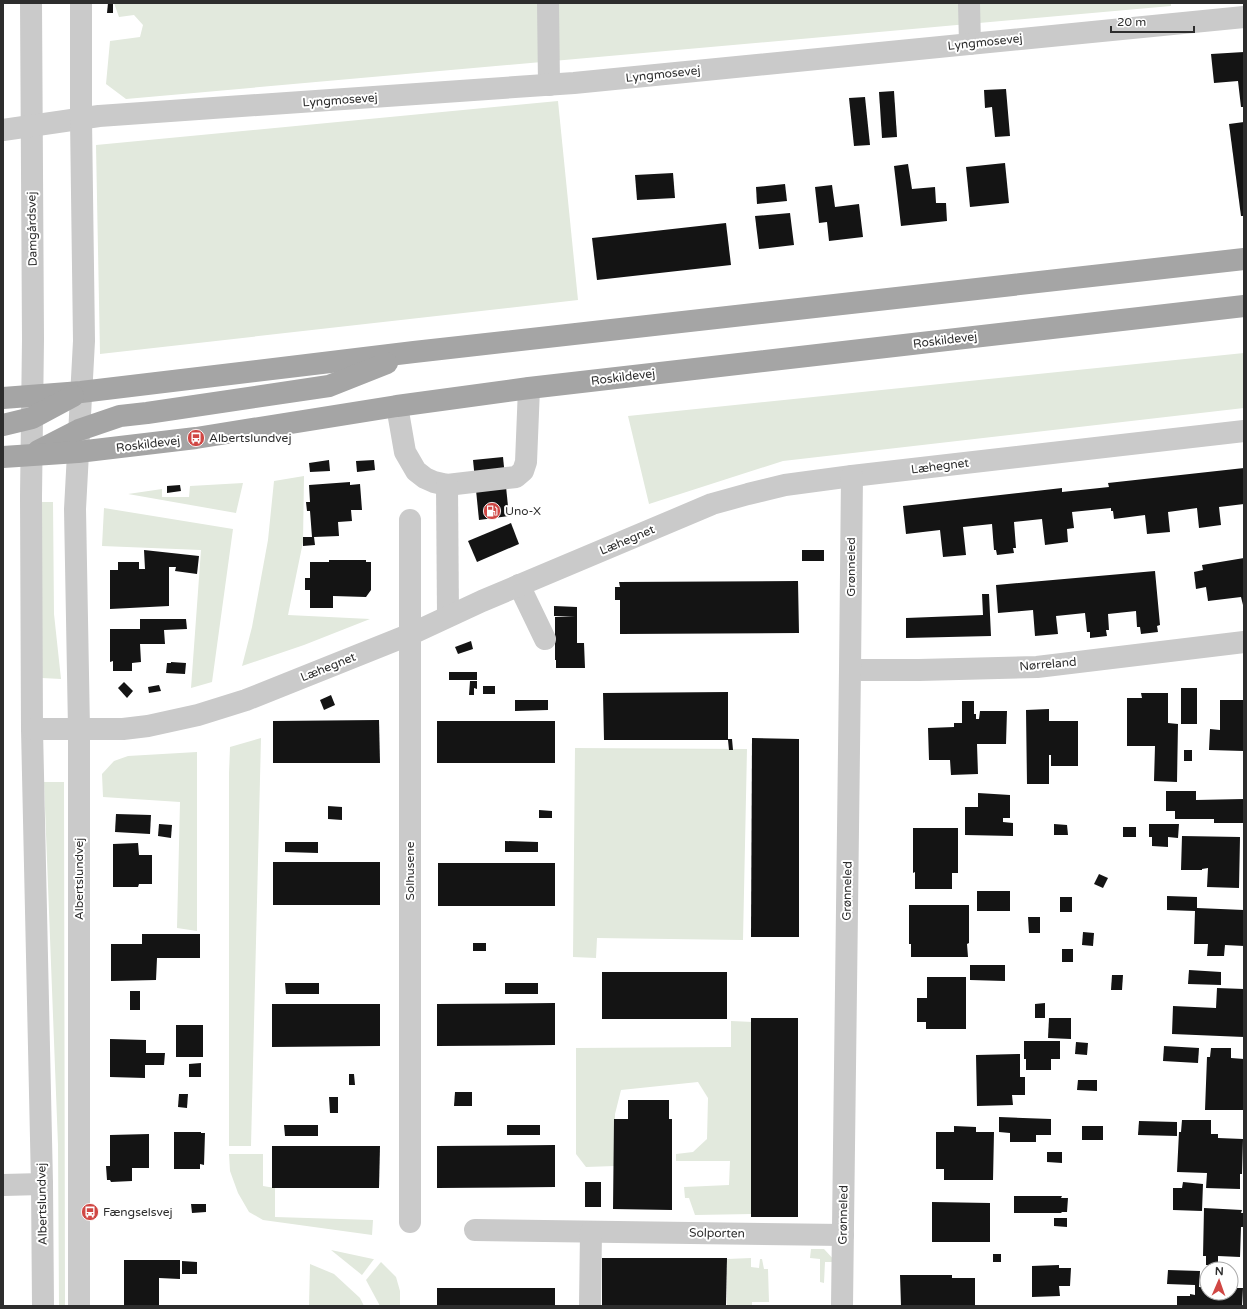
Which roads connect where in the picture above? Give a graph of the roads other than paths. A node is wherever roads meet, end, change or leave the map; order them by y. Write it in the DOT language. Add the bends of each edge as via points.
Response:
graph roads {
  1 [pos="30,3"];
  2 [pos="81,3"];
  3 [pos="548,3"];
  4 [pos="969,3"];
  5 [pos="1244,17"];
  6 [pos="970,44"];
  7 [pos="549,85"];
  8 [pos="81,119"];
  9 [pos="31,125"];
  10 [pos="3,130"];
  11 [pos="1244,259"];
  12 [pos="1244,306"];
  13 [pos="414,352"];
  14 [pos="529,388"];
  15 [pos="81,392"];
  16 [pos="32,396"];
  17 [pos="3,398"];
  18 [pos="397,406"];
  19 [pos="32,418"];
  20 [pos="3,425"];
  21 [pos="79,430"];
  22 [pos="1244,431"];
  23 [pos="78,452"];
  24 [pos="32,455"];
  25 [pos="3,457"];
  26 [pos="852,476"];
  27 [pos="447,486"];
  28 [pos="410,520"];
  29 [pos="519,585"];
  30 [pos="448,616"];
  31 [pos="410,634"];
  32 [pos="545,638"];
  33 [pos="1244,642"];
  34 [pos="850,670"];
  35 [pos="32,729"];
  36 [pos="79,729"];
  37 [pos="42,1184"];
  38 [pos="3,1185"];
  39 [pos="410,1222"];
  40 [pos="475,1230"];
  41 [pos="591,1232"];
  42 [pos="843,1235"];
  43 [pos="43,1306"];
  44 [pos="79,1306"];
  45 [pos="590,1306"];
  46 [pos="842,1306"];
  1 -- 9 [label="street, Damgårdsvej"];
  2 -- 8 [label="street"];
  3 -- 7 [label="street"];
  4 -- 6 [label="street"];
  5 -- 6 [label="street, Lyngmosevej"];
  6 -- 7 [label="street, Lyngmosevej"];
  7 -- 8 [label="street, Lyngmosevej"];
  8 -- 9 [label="street, Lyngmosevej"];
  8 -- 15 [label="street" via="84,341"];
  9 -- 10 [label="street, Lyngmosevej"];
  9 -- 16 [label="street, Damgårdsvej"];
  11 -- 13 [label="main road"];
  12 -- 14 [label="main road, Roskildevej"];
  13 -- 15 [label="main road"];
  13 -- 21 [label="main road" via="329,386 120,416"];
  14 -- 18 [label="main road, Roskildevej"];
  14 -- 27 [label="street" via="526,462 522,471 516,477"];
  15 -- 16 [label="main road"];
  15 -- 19 [label="main road"];
  15 -- 21 [label="street"];
  16 -- 17 [label="main road"];
  16 -- 19 [label="street, Damgårdsvej"];
  18 -- 23 [label="main road, Roskildevej" via="196,438"];
  18 -- 27 [label="street" via="405,452 416,471 425,478"];
  19 -- 20 [label="main road"];
  19 -- 24 [label="street, Damgårdsvej"];
  21 -- 23 [label="street"];
  21 -- 24 [label="main road"];
  22 -- 26 [label="street, Læhegnet"];
  23 -- 24 [label="main road, Roskildevej"];
  23 -- 36 [label="street, Albertslundvej" via="75,509"];
  24 -- 25 [label="main road, Roskildevej"];
  24 -- 35 [label="street, Albertslundvej"];
  26 -- 29 [label="street, Læhegnet" via="785,485 712,504"];
  26 -- 34 [label="street, Grønneled"];
  27 -- 30 [label="street"];
  28 -- 31 [label="street, Solhusene"];
  29 -- 30 [label="street, Læhegnet"];
  29 -- 32 [label="street"];
  30 -- 31 [label="street, Læhegnet"];
  31 -- 36 [label="street, Læhegnet" via="246,700 198,715 148,726"];
  31 -- 39 [label="street, Solhusene"];
  33 -- 34 [label="street, Nørreland" via="1037,667"];
  34 -- 42 [label="street, Grønneled"];
  35 -- 36 [label="street, Læhegnet"];
  35 -- 37 [label="street, Albertslundvej"];
  36 -- 44 [label="street, Albertslundvej"];
  37 -- 38 [label="street"];
  37 -- 43 [label="street, Albertslundvej"];
  40 -- 41 [label="street, Solporten"];
  41 -- 42 [label="street, Solporten"];
  41 -- 45 [label="street"];
  42 -- 46 [label="street, Grønneled"];
}
